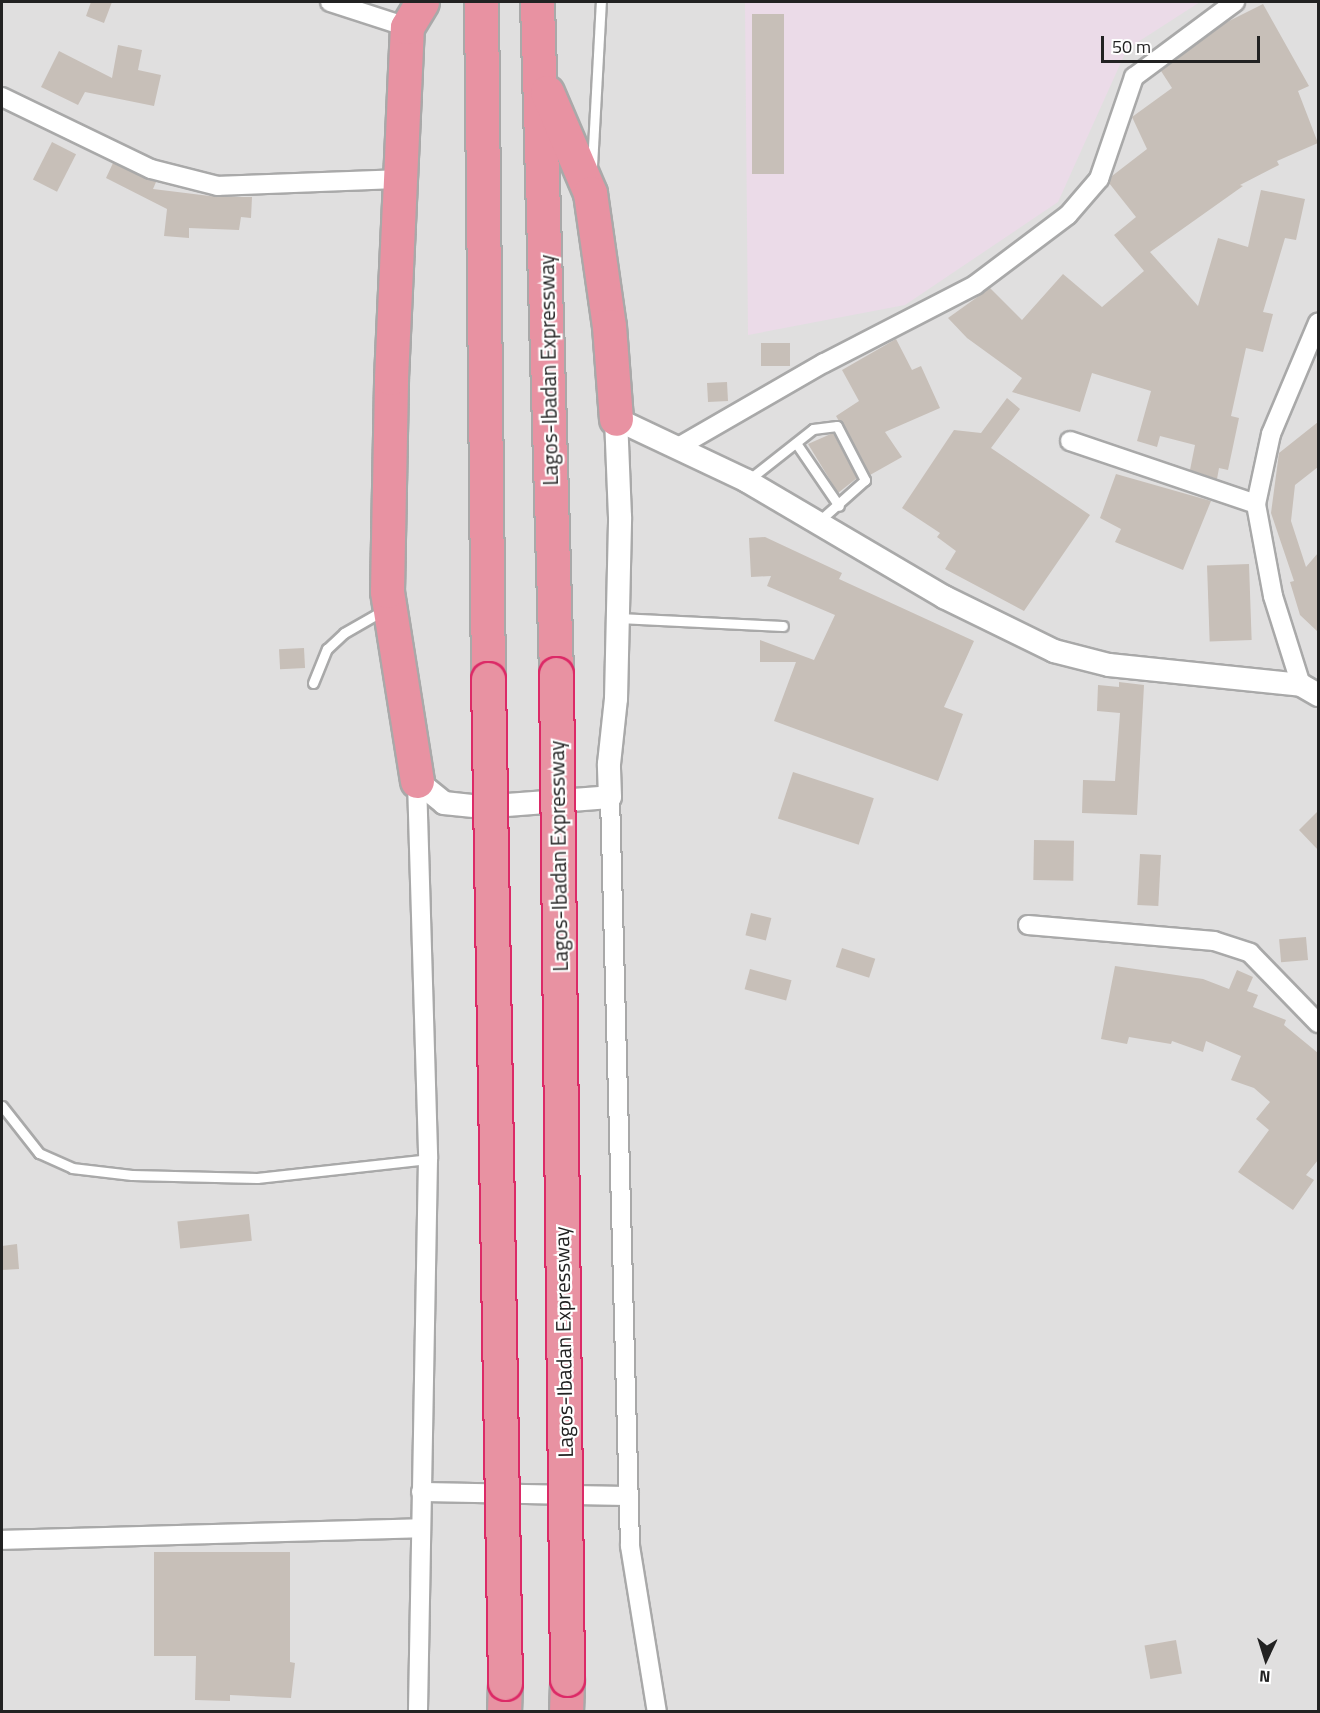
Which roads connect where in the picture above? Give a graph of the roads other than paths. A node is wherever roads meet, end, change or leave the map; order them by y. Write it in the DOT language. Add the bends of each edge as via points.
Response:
graph roads {
  1 [pos="330,2"];
  2 [pos="481,2"];
  3 [pos="537,2"];
  4 [pos="601,2"];
  5 [pos="1235,2"];
  6 [pos="414,14"];
  7 [pos="542,81"];
  8 [pos="2,98"];
  9 [pos="401,179"];
  10 [pos="591,193"];
  11 [pos="1318,322"];
  12 [pos="616,419"];
  13 [pos="1070,441"];
  14 [pos="796,443"];
  15 [pos="680,446"];
  16 [pos="747,481"];
  17 [pos="1256,504"];
  18 [pos="839,506"];
  19 [pos="815,524"];
  20 [pos="389,607"];
  21 [pos="618,618"];
  22 [pos="783,626"];
  23 [pos="313,683"];
  24 [pos="1310,690"];
  25 [pos="417,781"];
  26 [pos="610,797"];
  27 [pos="1028,925"];
  28 [pos="1318,1023"];
  29 [pos="2,1106"];
  30 [pos="428,1159"];
  31 [pos="421,1492"];
  32 [pos="629,1496"];
  33 [pos="420,1528"];
  34 [pos="2,1540"];
  35 [pos="505,1697"];
  36 [pos="418,1712"];
  37 [pos="566,1712"];
  38 [pos="657,1712"];
  1 -- 6 [label="street"];
  2 -- 35 [label="highway, bridge"];
  3 -- 7 [label="highway, Lagos-Ibadan Expressway"];
  4 -- 10 [label="lane"];
  5 -- 15 [label="street" via="1134,76 1099,178 1068,215 975,285 824,363"];
  6 -- 9 [label="highway"];
  7 -- 10 [label="highway"];
  7 -- 37 [label="highway, Lagos-Ibadan Expressway, bridge" via="556,674"];
  8 -- 9 [label="street" via="151,169 218,186"];
  9 -- 20 [label="highway" via="391,378"];
  10 -- 12 [label="highway" via="609,326"];
  11 -- 17 [label="street" via="1270,434"];
  12 -- 15 [label="street"];
  12 -- 21 [label="street"];
  13 -- 17 [label="street"];
  14 -- 16 [label="lane"];
  14 -- 18 [label="lane"];
  14 -- 18 [label="lane" via="819,426 837,426 866,474 864,484"];
  15 -- 16 [label="street"];
  16 -- 19 [label="street"];
  17 -- 24 [label="street" via="1273,596"];
  18 -- 19 [label="lane"];
  19 -- 24 [label="street" via="944,597 1054,651 1109,665"];
  20 -- 23 [label="lane" via="344,633 327,649"];
  20 -- 25 [label="highway"];
  21 -- 22 [label="lane"];
  21 -- 26 [label="street"];
  25 -- 26 [label="street" via="444,803 481,807"];
  25 -- 30 [label="street"];
  26 -- 32 [label="street"];
  27 -- 28 [label="street" via="1214,941 1250,953"];
  29 -- 30 [label="lane" via="39,1153 72,1168 132,1175 257,1178"];
  30 -- 31 [label="street"];
  31 -- 32 [label="street"];
  31 -- 33 [label="street"];
  32 -- 38 [label="street" via="630,1546"];
  33 -- 34 [label="street"];
  33 -- 36 [label="street"];
}
